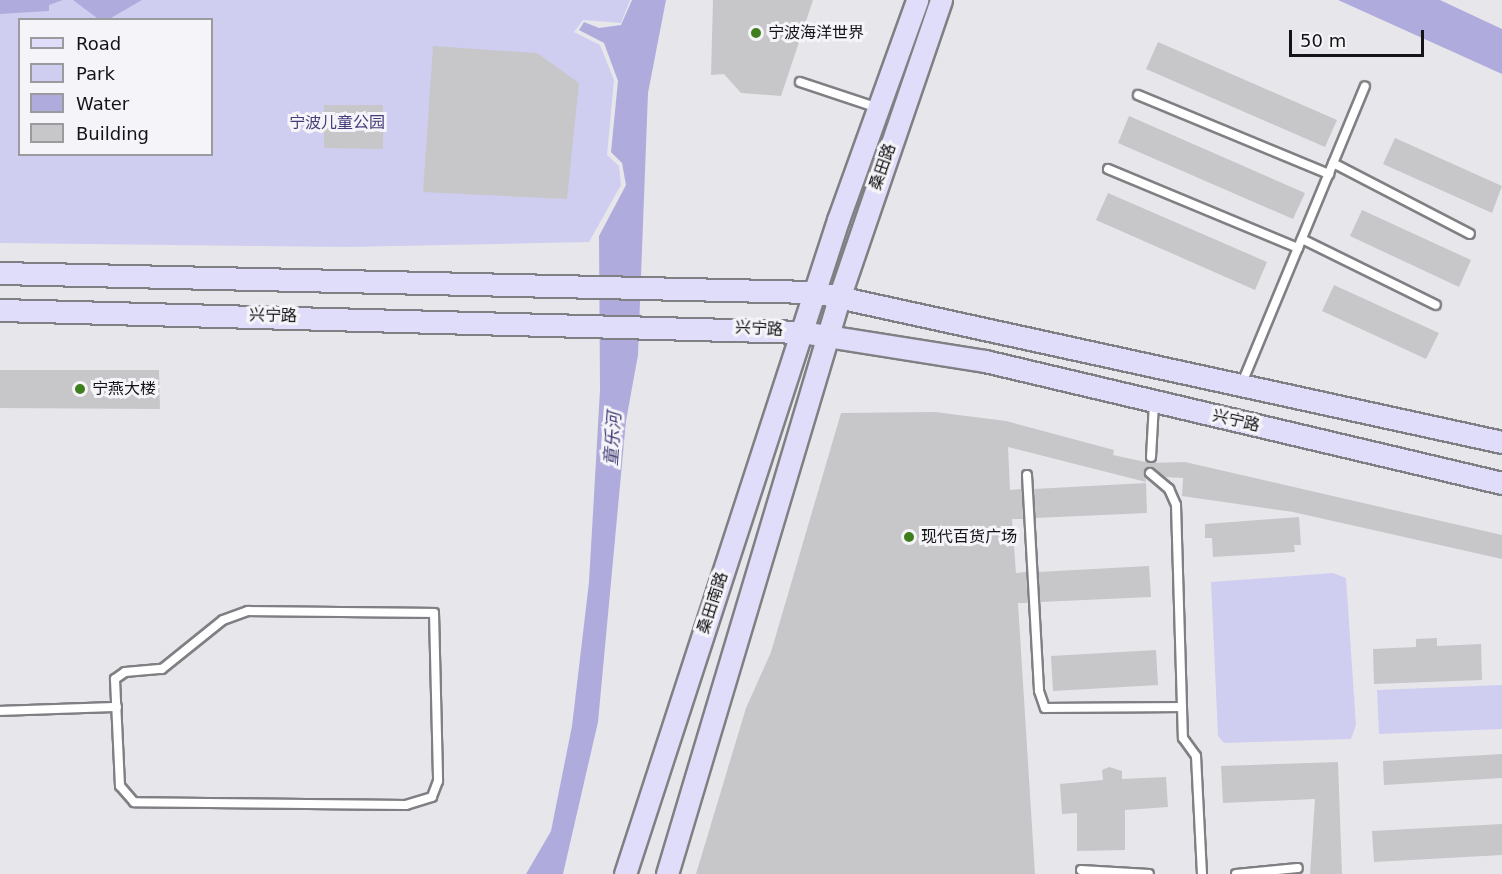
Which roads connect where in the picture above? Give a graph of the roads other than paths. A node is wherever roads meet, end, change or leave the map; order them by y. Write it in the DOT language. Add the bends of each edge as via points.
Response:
graph roads {
  1 [pos="917,0"];
  2 [pos="941,0"];
  3 [pos="800,82"];
  4 [pos="1365,86"];
  5 [pos="1138,95"];
  6 [pos="878,108"];
  7 [pos="1333,163"];
  8 [pos="1108,169"];
  9 [pos="1329,174"];
  10 [pos="1470,234"];
  11 [pos="1302,238"];
  12 [pos="1298,248"];
  13 [pos="0,273"];
  14 [pos="815,292"];
  15 [pos="840,295"];
  16 [pos="1436,305"];
  17 [pos="0,310"];
  18 [pos="802,332"];
  19 [pos="827,336"];
  20 [pos="1242,385"];
  21 [pos="1154,402"];
  22 [pos="1502,442"];
  23 [pos="1151,457"];
  24 [pos="1150,473"];
  25 [pos="1027,475"];
  26 [pos="1502,483"];
  27 [pos="117,707"];
  28 [pos="1182,707"];
  29 [pos="0,711"];
  30 [pos="1298,868"];
  31 [pos="1081,870"];
  32 [pos="625,874"];
  33 [pos="667,874"];
  34 [pos="1149,874"];
  35 [pos="1202,874"];
  36 [pos="1236,874"];
  1 -- 6 [label="main road, 桑田路"];
  2 -- 15 [label="main road, 桑田路"];
  3 -- 6 [label="lane"];
  4 -- 7 [label="lane"];
  5 -- 9 [label="lane"];
  6 -- 14 [label="main road, 桑田路"];
  7 -- 9 [label="lane"];
  7 -- 10 [label="lane"];
  8 -- 12 [label="lane"];
  9 -- 11 [label="lane"];
  11 -- 12 [label="lane"];
  11 -- 16 [label="lane"];
  12 -- 20 [label="lane"];
  13 -- 14 [label="main road" via="577,282"];
  14 -- 15 [label="main road"];
  14 -- 18 [label="main road, 桑田路"];
  15 -- 19 [label="main road, 桑田路"];
  15 -- 20 [label="main road"];
  17 -- 18 [label="main road, 兴宁路" via="580,322"];
  18 -- 19 [label="main road, 兴宁路"];
  18 -- 32 [label="main road, 桑田南路"];
  19 -- 21 [label="main road, 兴宁路" via="984,361"];
  19 -- 33 [label="main road, 桑田南路"];
  20 -- 22 [label="main road"];
  21 -- 23 [label="lane"];
  21 -- 26 [label="main road, 兴宁路"];
  24 -- 28 [label="lane" via="1170,489 1176,505"];
  25 -- 28 [label="lane" via="1039,691 1045,708"];
  27 -- 27 [label="lane" via="120,786 134,802 406,805 432,797 438,781 434,614 248,611 223,620 162,669 125,672 116,679"];
  27 -- 29 [label="lane"];
  28 -- 35 [label="lane" via="1183,738 1196,756"];
  30 -- 36 [label="lane"];
  31 -- 34 [label="lane"];
}
